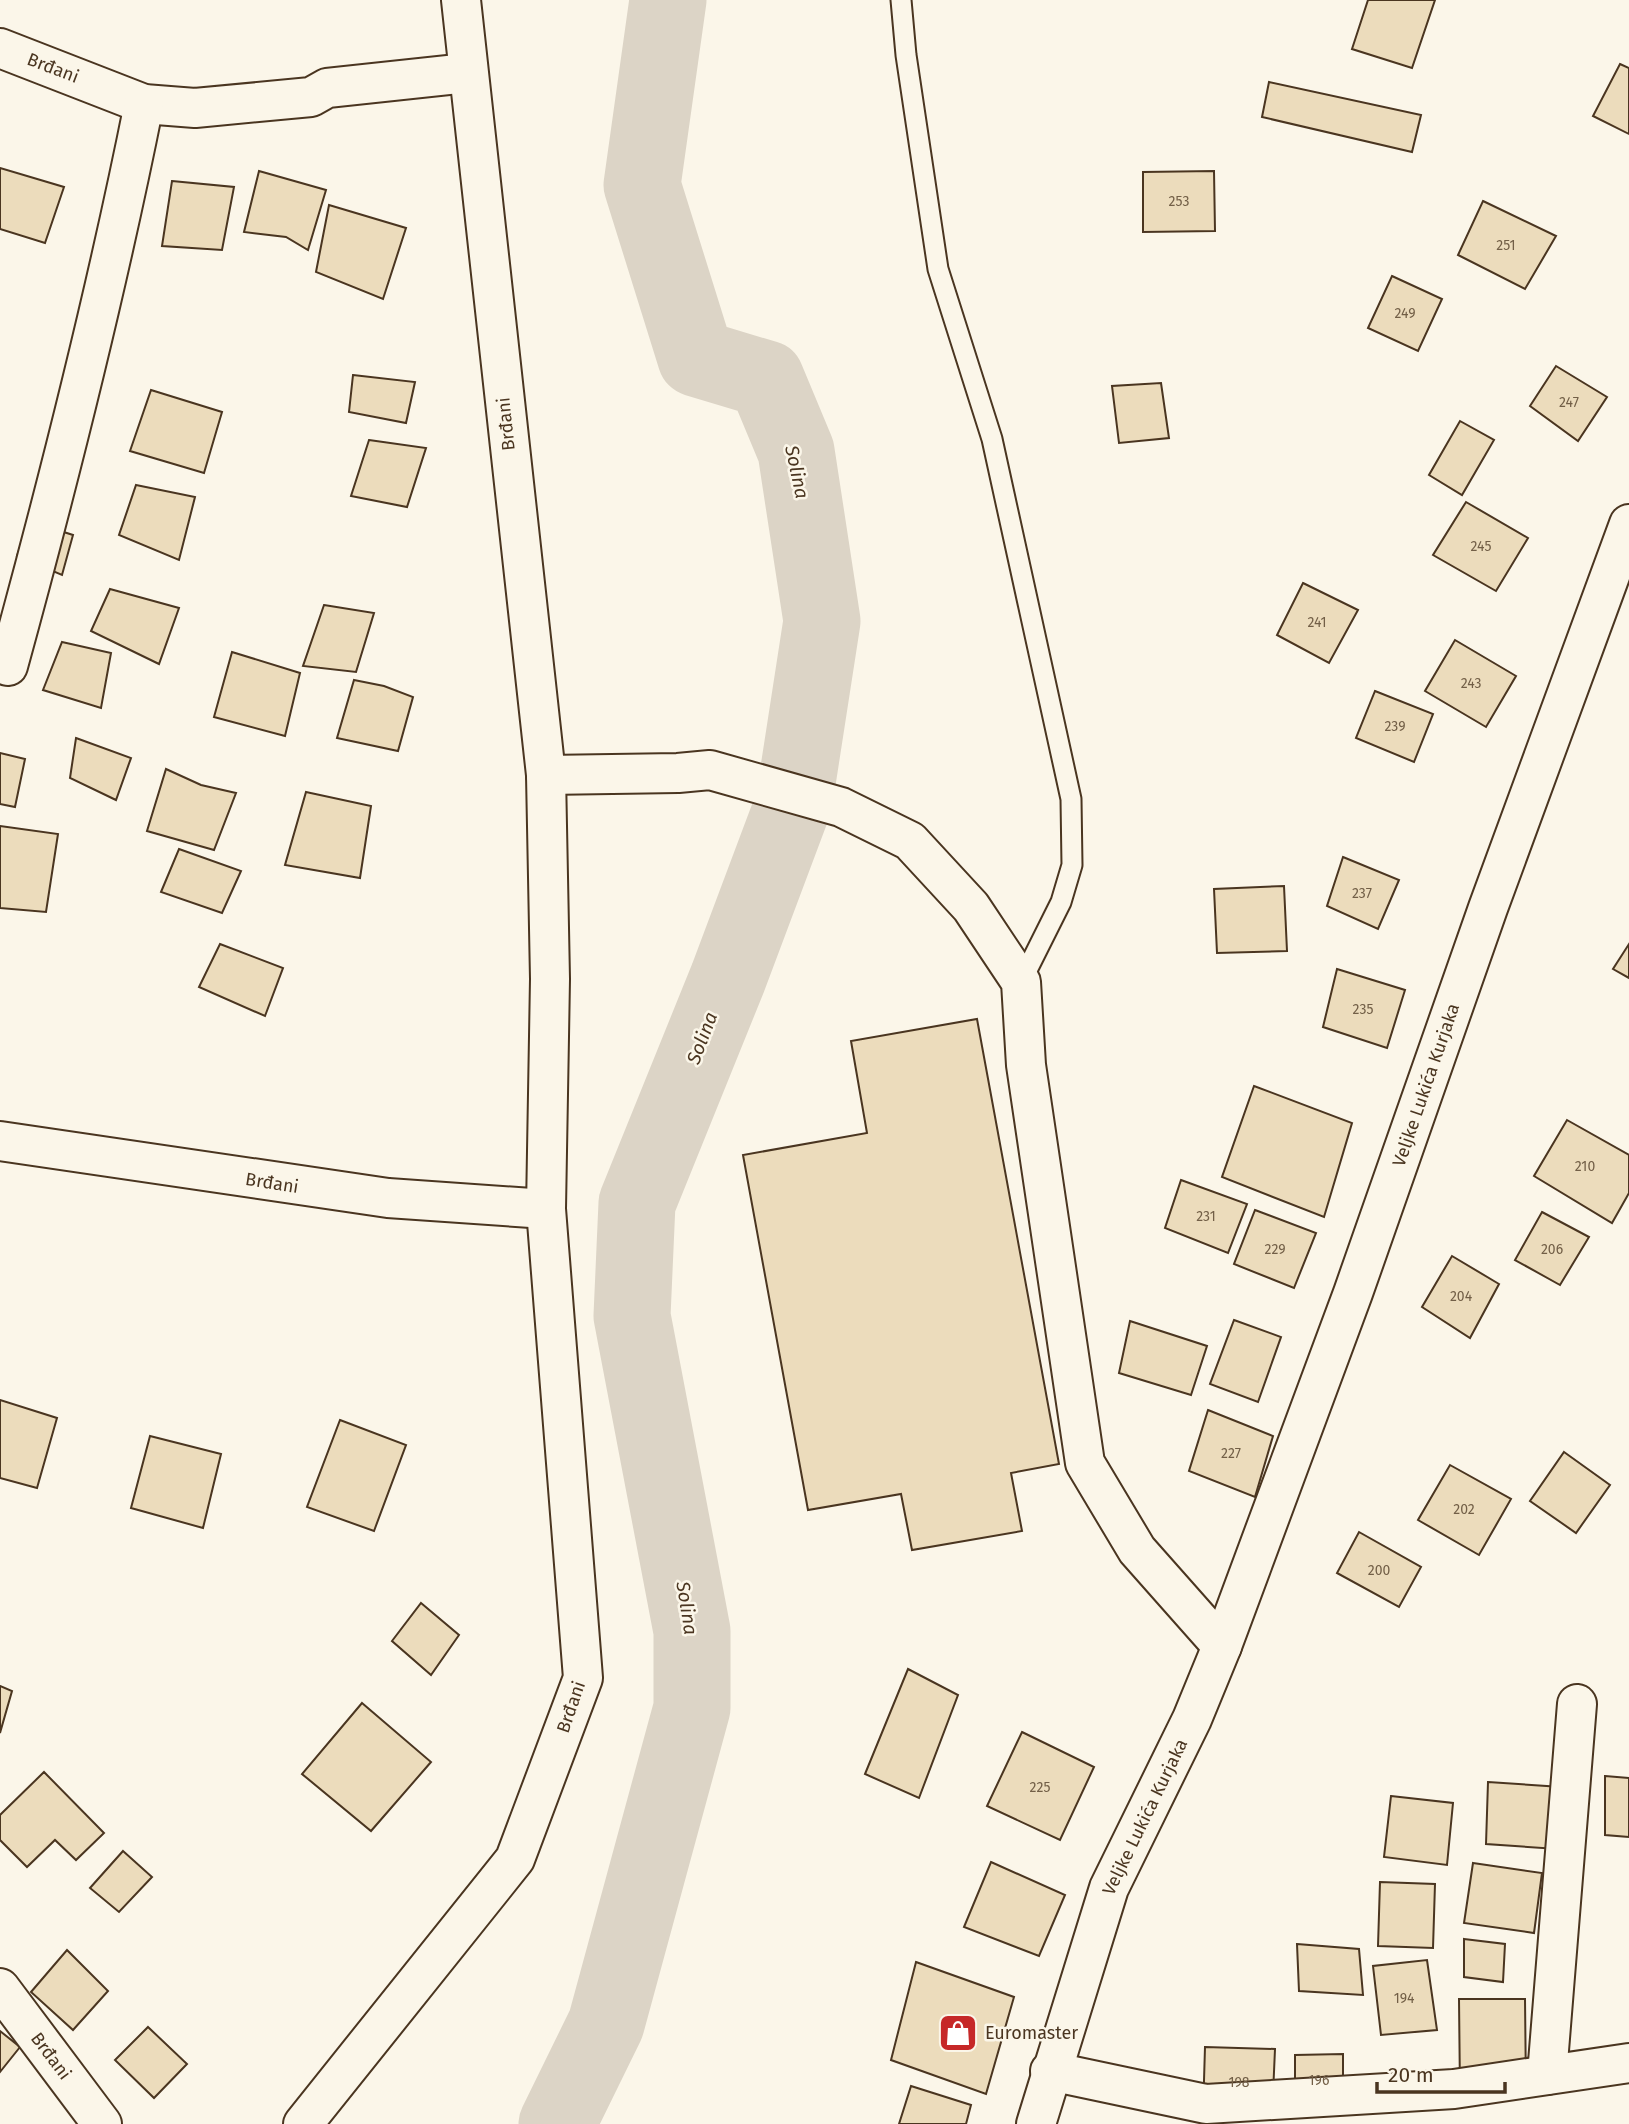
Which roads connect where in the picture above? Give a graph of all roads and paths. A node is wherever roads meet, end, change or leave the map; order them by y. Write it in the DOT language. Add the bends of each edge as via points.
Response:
graph roads {
  1 [pos="461,0"];
  2 [pos="901,0"];
  3 [pos="0,48"];
  4 [pos="467,73"];
  5 [pos="144,104"];
  6 [pos="1629,524"];
  7 [pos="8,666"];
  8 [pos="546,775"];
  9 [pos="1021,982"];
  10 [pos="0,1141"];
  11 [pos="546,1209"];
  12 [pos="1222,1646"];
  13 [pos="1577,1704"];
  14 [pos="0,1988"];
  15 [pos="1629,2063"];
  16 [pos="1050,2071"];
  17 [pos="1546,2075"];
  18 [pos="102,2124"];
  19 [pos="303,2124"];
  20 [pos="1036,2124"];
  1 -- 4 [label="street, Brđani"];
  2 -- 9 [label="lane" via="938,269 992,439 1071,799 1072,865 1061,902"];
  3 -- 5 [label="street, Brđani"];
  4 -- 5 [label="street, Brđani" via="327,88 311,97 248,105 195,108"];
  4 -- 8 [label="street, Brđani"];
  5 -- 7 [label="street" via="116,244"];
  6 -- 12 [label="street, Veljke Lukića Kurjaka"];
  8 -- 9 [label="street" via="710,770 841,807 910,841 971,907"];
  8 -- 11 [label="street, Brđani" via="550,979"];
  9 -- 12 [label="street" via="1026,1065 1085,1462 1137,1550"];
  10 -- 11 [label="street, Brđani" via="388,1198"];
  11 -- 19 [label="street, Brđani" via="583,1678 515,1859"];
  12 -- 16 [label="street, Veljke Lukića Kurjaka" via="1192,1719 1109,1888"];
  13 -- 17 [label="street"];
  14 -- 18 [label="street, Brđani"];
  15 -- 17 [label="street"];
  16 -- 17 [label="street" via="1206,2104 1454,2089"];
  16 -- 20 [label="street, Veljke Lukića Kurjaka"];
}
